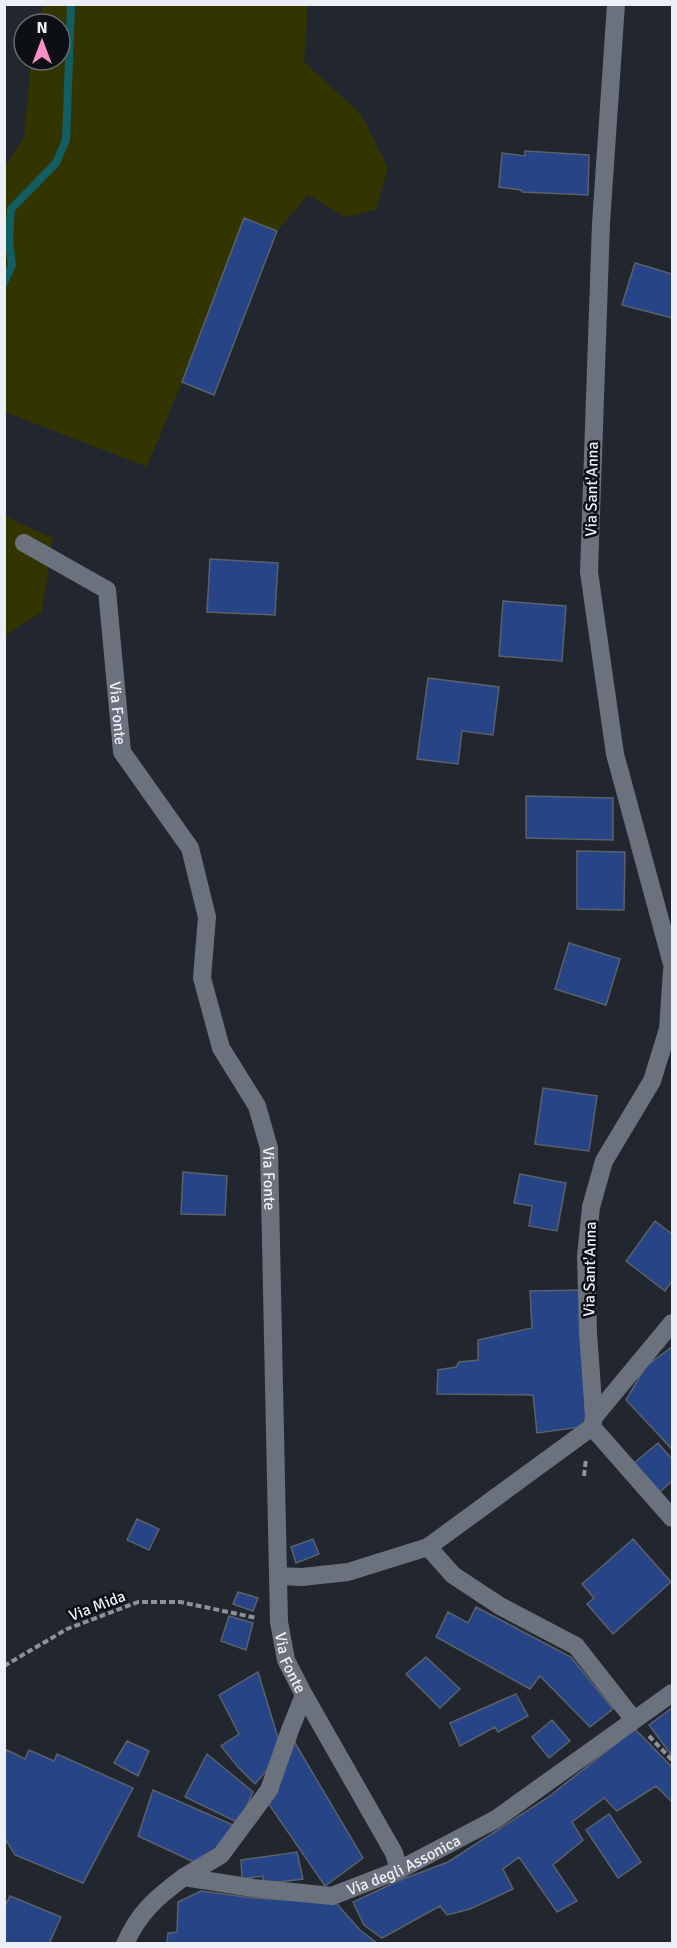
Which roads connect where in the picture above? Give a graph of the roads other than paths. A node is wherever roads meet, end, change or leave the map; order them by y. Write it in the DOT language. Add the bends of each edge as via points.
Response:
graph roads {
  1 [pos="616,4"];
  2 [pos="24,543"];
  3 [pos="672,964"];
  4 [pos="672,970"];
  5 [pos="672,1323"];
  6 [pos="593,1422"];
  7 [pos="672,1518"];
  8 [pos="428,1547"];
  9 [pos="278,1576"];
  10 [pos="672,1693"];
  11 [pos="304,1695"];
  12 [pos="634,1720"];
  13 [pos="399,1870"];
  14 [pos="184,1877"];
  15 [pos="125,1944"];
  1 -- 3 [label="street, Via Sant'Anna" via="601,223 589,572 615,754"];
  2 -- 9 [label="street, Via Fonte" via="106,590 122,752 190,848 207,916 202,978 221,1048 257,1106 269,1148"];
  4 -- 6 [label="street, Via Sant'Anna" via="668,1029 652,1081 604,1161 591,1207 586,1256"];
  5 -- 6 [label="street"];
  6 -- 7 [label="street"];
  6 -- 8 [label="street"];
  8 -- 9 [label="street" via="348,1572"];
  8 -- 12 [label="street" via="453,1575 500,1606 576,1646"];
  9 -- 11 [label="street, Via Fonte" via="279,1622 286,1660"];
  10 -- 12 [label="street, Via degli Assonica"];
  11 -- 13 [label="street, Via Fonte" via="394,1853"];
  11 -- 14 [label="street" via="269,1791 221,1855"];
  12 -- 13 [label="street, Via degli Assonica" via="496,1819"];
  13 -- 14 [label="street, Via degli Assonica" via="332,1896"];
  14 -- 15 [label="street" via="155,1898"];
}
